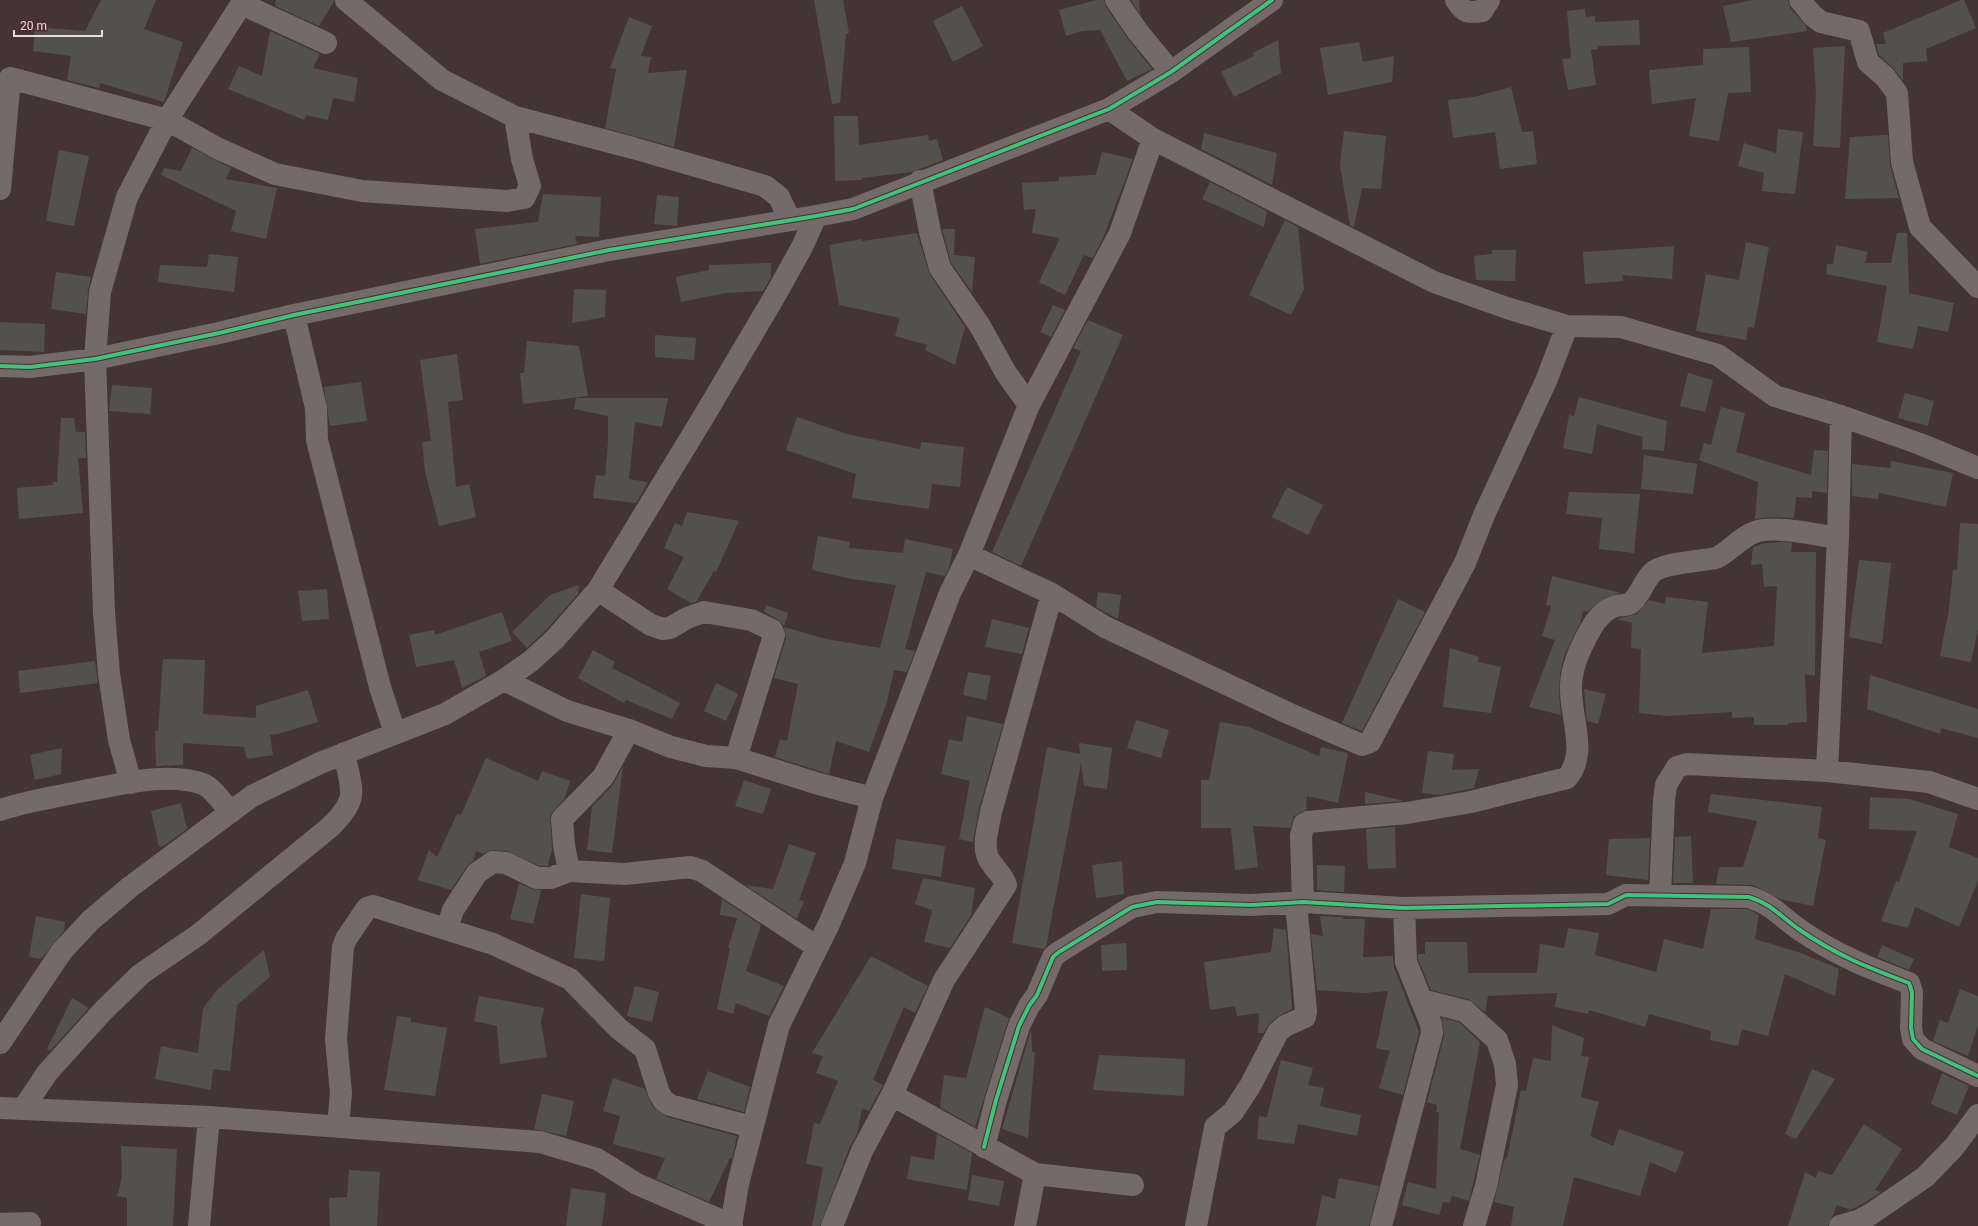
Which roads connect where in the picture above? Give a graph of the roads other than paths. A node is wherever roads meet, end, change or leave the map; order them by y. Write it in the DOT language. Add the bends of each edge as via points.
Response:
graph roads {
  1 [pos="346,0"];
  2 [pos="1116,0"];
  3 [pos="1456,0"];
  4 [pos="1489,0"];
  5 [pos="1800,0"];
  6 [pos="243,2"];
  7 [pos="1259,4"];
  8 [pos="326,43"];
  9 [pos="1171,72"];
  10 [pos="5,78"];
  11 [pos="1109,109"];
  12 [pos="515,117"];
  13 [pos="167,120"];
  14 [pos="1153,139"];
  15 [pos="920,182"];
  16 [pos="0,189"];
  17 [pos="816,216"];
  18 [pos="790,220"];
  19 [pos="1978,287"];
  20 [pos="294,315"];
  21 [pos="1567,326"];
  22 [pos="95,359"];
  23 [pos="0,366"];
  24 [pos="1029,405"];
  25 [pos="1841,416"];
  26 [pos="1978,468"];
  27 [pos="1838,538"];
  28 [pos="969,555"];
  29 [pos="598,590"];
  30 [pos="1052,594"];
  31 [pos="504,680"];
  32 [pos="628,730"];
  33 [pos="395,733"];
  34 [pos="344,754"];
  35 [pos="736,758"];
  36 [pos="1827,771"];
  37 [pos="131,783"];
  38 [pos="872,798"];
  39 [pos="1978,799"];
  40 [pos="0,810"];
  41 [pos="231,812"];
  42 [pos="569,871"];
  43 [pos="1660,896"];
  44 [pos="1299,903"];
  45 [pos="1404,908"];
  46 [pos="446,929"];
  47 [pos="817,947"];
  48 [pos="1421,1000"];
  49 [pos="0,1043"];
  50 [pos="1978,1076"];
  51 [pos="892,1095"];
  52 [pos="0,1108"];
  53 [pos="23,1109"];
  54 [pos="209,1116"];
  55 [pos="1978,1116"];
  56 [pos="338,1126"];
  57 [pos="752,1127"];
  58 [pos="984,1147"];
  59 [pos="1035,1174"];
  60 [pos="1133,1185"];
  61 [pos="30,1223"];
  62 [pos="0,1224"];
  63 [pos="200,1226"];
  64 [pos="732,1226"];
  65 [pos="832,1226"];
  66 [pos="1025,1226"];
  67 [pos="1196,1226"];
  68 [pos="1382,1226"];
  69 [pos="1474,1226"];
  70 [pos="1843,1226"];
  1 -- 12 [label="street" via="442,80"];
  2 -- 9 [label="street"];
  3 -- 4 [label="street" via="1466,12 1474,12 1482,11"];
  5 -- 19 [label="street" via="1821,22 1859,31 1868,62 1885,77 1896,93 1902,162 1920,227"];
  6 -- 8 [label="street"];
  6 -- 13 [label="street"];
  7 -- 9 [label="street"];
  9 -- 11 [label="street"];
  10 -- 13 [label="street"];
  10 -- 16 [label="street"];
  11 -- 14 [label="street"];
  11 -- 15 [label="street"];
  12 -- 13 [label="street" via="522,159 530,186 524,198 507,201 362,191 275,174 217,148"];
  12 -- 18 [label="street" via="765,186 779,197"];
  13 -- 22 [label="street" via="127,197 100,292"];
  14 -- 21 [label="street" via="1434,282"];
  14 -- 24 [label="street" via="1120,233"];
  15 -- 17 [label="street" via="853,209"];
  15 -- 24 [label="street" via="930,232 942,271"];
  17 -- 18 [label="street"];
  17 -- 29 [label="street" via="776,294"];
  18 -- 20 [label="street" via="609,250"];
  20 -- 22 [label="street"];
  20 -- 33 [label="street" via="316,408 317,440 380,687"];
  21 -- 25 [label="street" via="1621,327 1718,355 1775,396"];
  21 -- 30 [label="street" via="1546,381 1484,515 1466,563 1370,742 1362,745 1283,711 1105,627"];
  22 -- 23 [label="street" via="30,367"];
  22 -- 37 [label="street" via="104,612 109,674 119,740"];
  24 -- 28 [label="street"];
  25 -- 26 [label="street"];
  25 -- 27 [label="street"];
  27 -- 36 [label="street"];
  27 -- 44 [label="street" via="1765,530 1746,536 1716,558 1668,566 1652,573 1633,602 1612,607 1595,622 1573,670 1571,686 1577,739 1576,763 1574,770 1566,778 1471,802 1407,813 1308,822 1304,824 1301,836"];
  28 -- 30 [label="street"];
  28 -- 38 [label="street" via="950,593"];
  29 -- 31 [label="street" via="555,639 531,661"];
  29 -- 35 [label="street" via="651,625 663,629 704,612 751,620 772,630 774,635"];
  30 -- 51 [label="street" via="991,812 985,849 986,856 1006,885 944,980"];
  31 -- 32 [label="street" via="568,711"];
  31 -- 33 [label="street" via="445,714"];
  32 -- 35 [label="street" via="671,747 706,756"];
  32 -- 42 [label="street" via="603,776 562,819"];
  33 -- 34 [label="street"];
  34 -- 41 [label="street" via="269,786"];
  34 -- 53 [label="street" via="352,799 344,814 198,935 141,974 103,1011 47,1073"];
  35 -- 38 [label="street"];
  36 -- 39 [label="street" via="1929,782"];
  36 -- 43 [label="street" via="1702,763 1677,767 1666,785 1664,800"];
  37 -- 40 [label="street" via="22,803"];
  37 -- 41 [label="street" via="181,779 199,783 208,787"];
  38 -- 47 [label="street" via="855,863"];
  41 -- 49 [label="street" via="130,887 91,920 62,951"];
  42 -- 46 [label="street" via="551,878 537,878 506,863 493,862 477,873 452,910"];
  42 -- 47 [label="street" via="625,874 696,868"];
  43 -- 45 [label="street" via="1626,895 1608,904"];
  43 -- 50 [label="street" via="1749,897 1763,901 1799,930 1844,957 1909,983 1912,992 1913,1039 1922,1049"];
  44 -- 45 [label="street"];
  44 -- 58 [label="street" via="1138,904 1124,910 1059,952 1053,957 1037,995 1019,1026"];
  44 -- 67 [label="street" via="1305,1017 1278,1032 1246,1092 1232,1112 1215,1127"];
  45 -- 48 [label="street" via="1406,962"];
  46 -- 56 [label="street" via="373,906 369,907 344,942 336,1039 341,1093"];
  46 -- 57 [label="street" via="492,944 570,979 619,1029 645,1049 659,1093 670,1105"];
  47 -- 57 [label="street" via="779,1025"];
  48 -- 68 [label="street" via="1432,1033"];
  48 -- 69 [label="street" via="1465,1010 1497,1040 1505,1064 1507,1085 1486,1186"];
  51 -- 58 [label="street"];
  51 -- 65 [label="street" via="862,1151"];
  52 -- 53 [label="street"];
  53 -- 54 [label="street"];
  54 -- 56 [label="street"];
  54 -- 63 [label="street"];
  55 -- 70 [label="street" via="1954,1147 1925,1177 1871,1214"];
  56 -- 64 [label="street" via="540,1142 596,1160 637,1184"];
  57 -- 64 [label="street" via="738,1184"];
  58 -- 59 [label="street"];
  59 -- 60 [label="street"];
  59 -- 66 [label="street"];
  61 -- 62 [label="street"];
}
